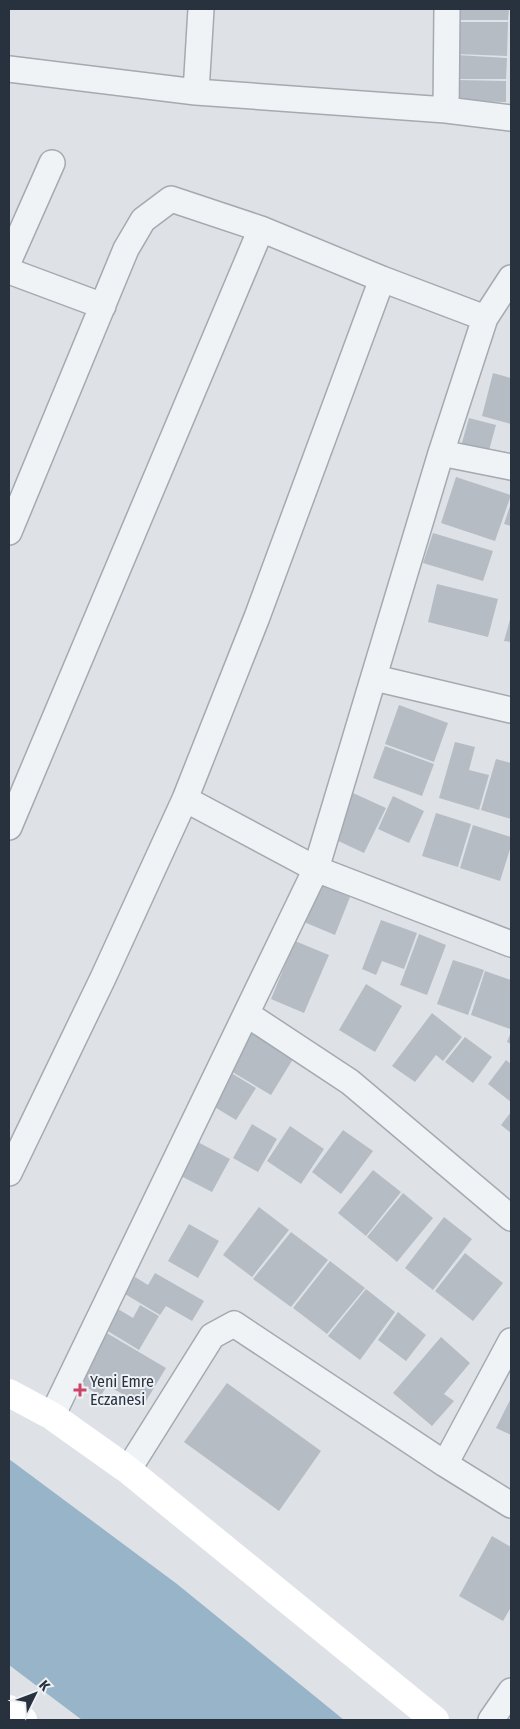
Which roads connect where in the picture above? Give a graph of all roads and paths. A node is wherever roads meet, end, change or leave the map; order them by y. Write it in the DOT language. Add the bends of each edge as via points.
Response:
graph roads {
  1 [pos="201,9"];
  2 [pos="447,9"];
  3 [pos="9,68"];
  4 [pos="196,92"];
  5 [pos="446,110"];
  6 [pos="511,118"];
  7 [pos="52,163"];
  8 [pos="261,229"];
  9 [pos="9,260"];
  10 [pos="9,271"];
  11 [pos="511,278"];
  12 [pos="382,279"];
  13 [pos="103,306"];
  14 [pos="486,318"];
  15 [pos="442,453"];
  16 [pos="511,467"];
  17 [pos="9,532"];
  18 [pos="374,678"];
  19 [pos="511,710"];
  20 [pos="185,799"];
  21 [pos="9,826"];
  22 [pos="316,869"];
  23 [pos="511,944"];
  24 [pos="247,1014"];
  25 [pos="9,1173"];
  26 [pos="511,1218"];
  27 [pos="511,1341"];
  28 [pos="9,1393"];
  29 [pos="52,1416"];
  30 [pos="445,1464"];
  31 [pos="128,1470"];
  32 [pos="511,1505"];
  33 [pos="511,1691"];
  34 [pos="9,1709"];
  35 [pos="23,1720"];
  36 [pos="435,1720"];
  37 [pos="491,1720"];
  1 -- 4 [label="street"];
  2 -- 5 [label="street"];
  3 -- 4 [label="street"];
  4 -- 5 [label="street"];
  5 -- 6 [label="street"];
  7 -- 9 [label="street"];
  8 -- 12 [label="street"];
  8 -- 13 [label="street" via="171,199 143,220 126,249"];
  8 -- 21 [label="street"];
  10 -- 13 [label="street"];
  11 -- 14 [label="street"];
  12 -- 14 [label="street"];
  12 -- 20 [label="street" via="257,617"];
  13 -- 17 [label="street"];
  14 -- 15 [label="street"];
  15 -- 16 [label="street"];
  15 -- 18 [label="street"];
  18 -- 19 [label="street"];
  18 -- 22 [label="street"];
  20 -- 22 [label="street"];
  20 -- 25 [label="street"];
  22 -- 23 [label="street"];
  22 -- 24 [label="street"];
  24 -- 26 [label="street" via="350,1082"];
  24 -- 29 [label="street"];
  27 -- 30 [label="street"];
  28 -- 29 [label="main road"];
  29 -- 31 [label="main road"];
  30 -- 31 [label="street" via="234,1324 212,1336"];
  30 -- 32 [label="street"];
  31 -- 36 [label="main road"];
  33 -- 37 [label="street"];
  34 -- 35 [label="main road"];
}
